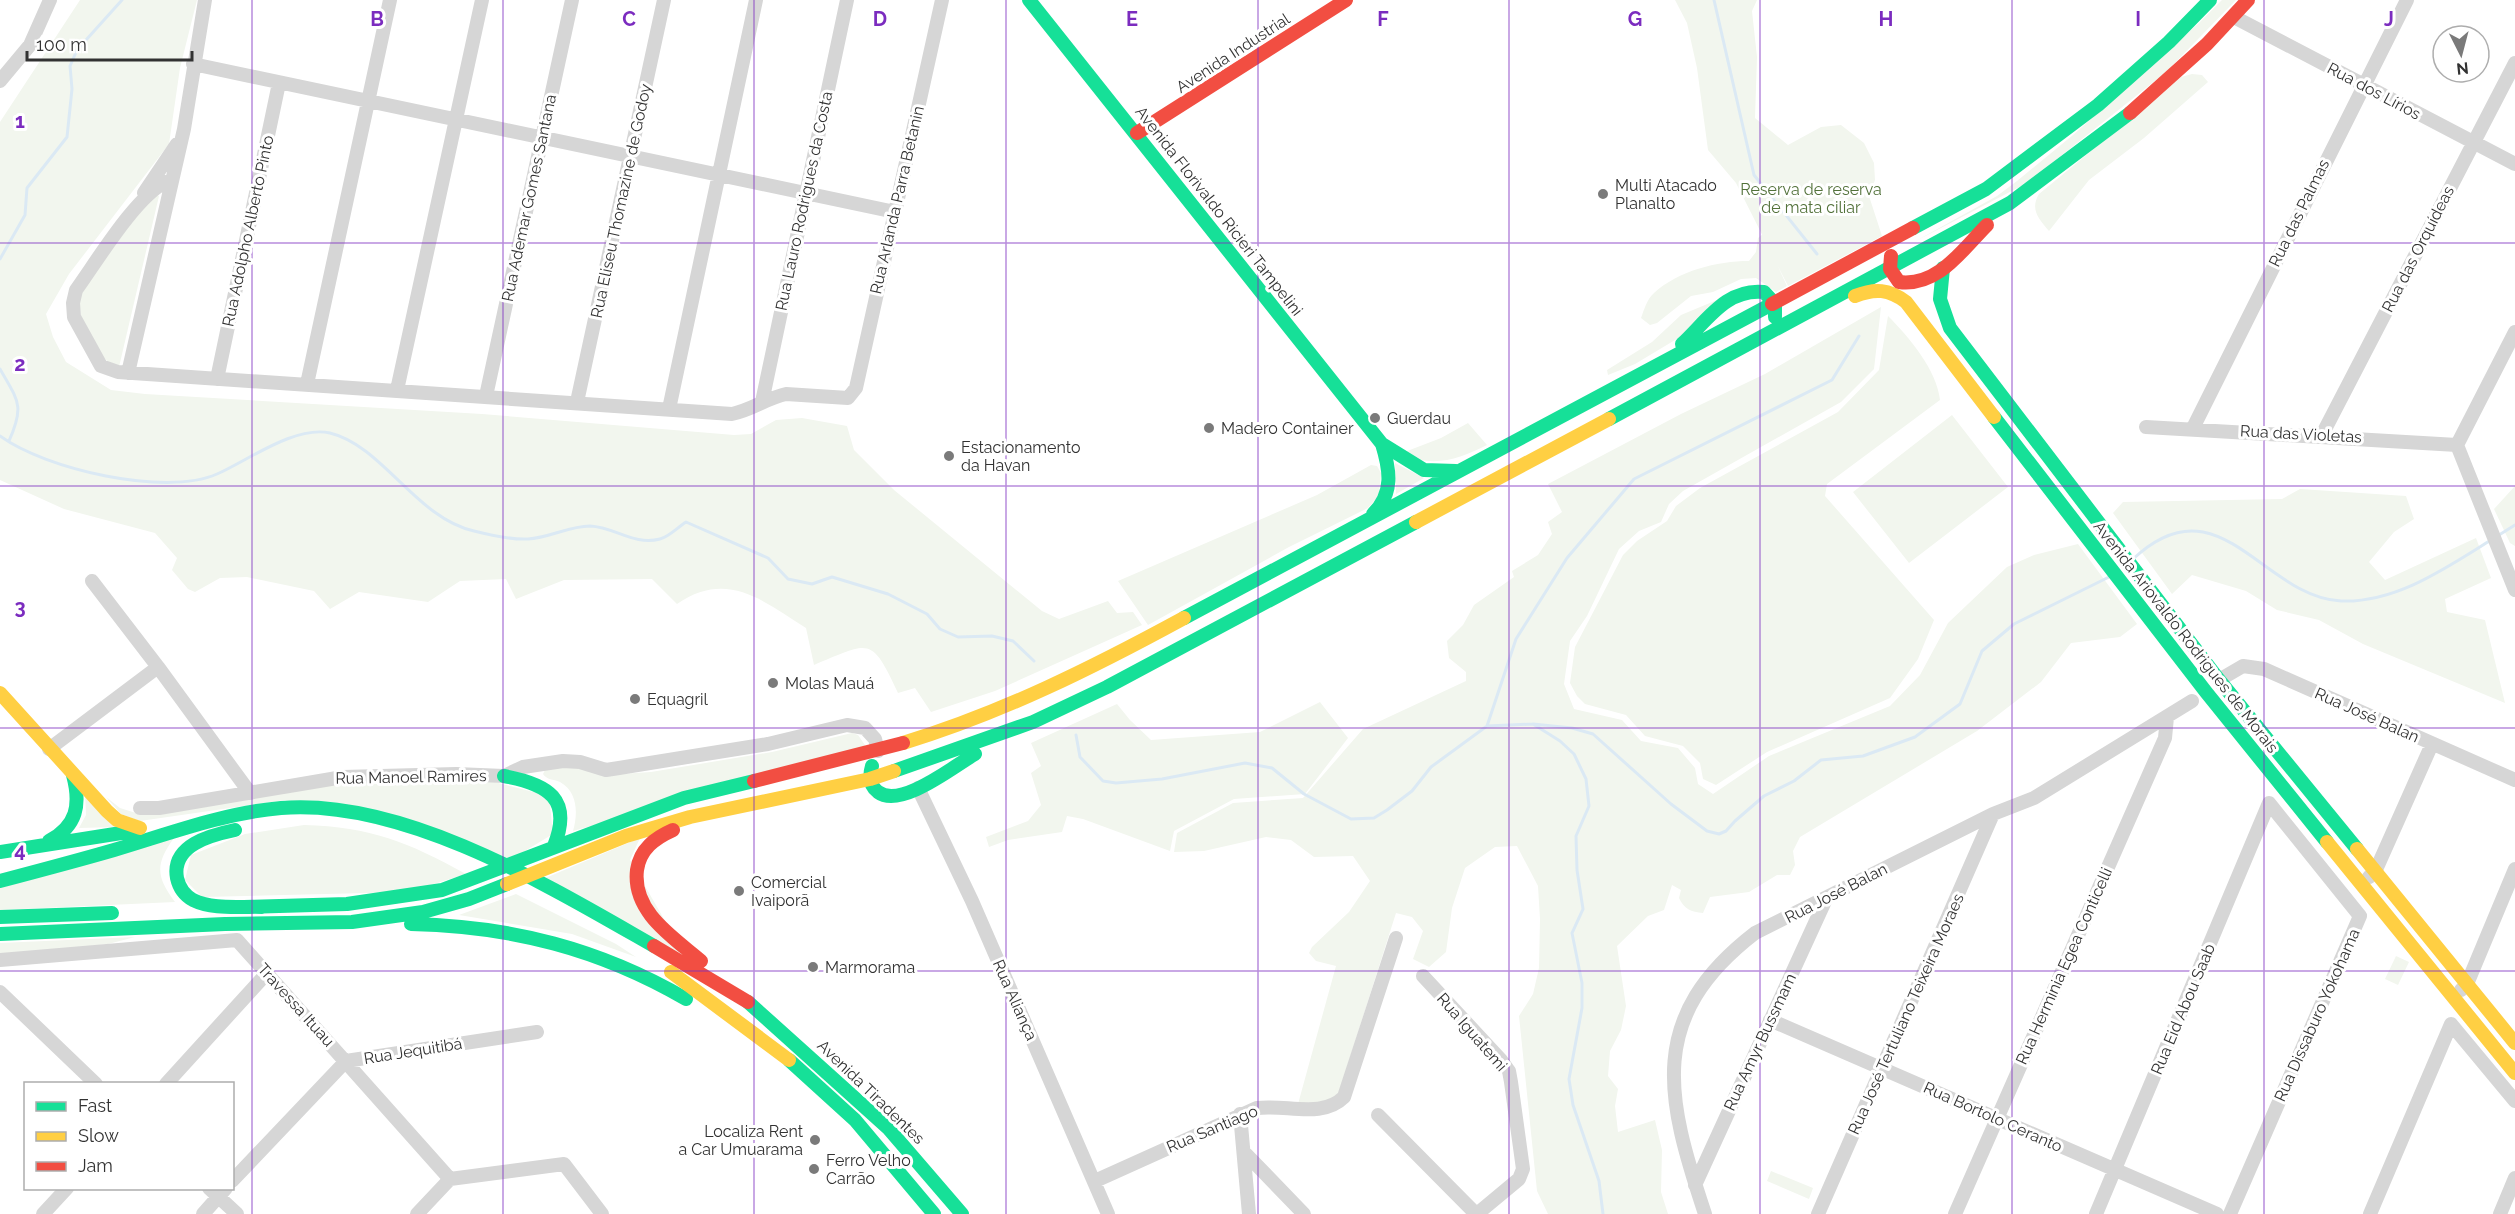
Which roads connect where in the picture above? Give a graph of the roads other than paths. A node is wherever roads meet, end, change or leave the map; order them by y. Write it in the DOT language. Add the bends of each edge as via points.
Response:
graph roads {
  1 [pos="205,0"];
  2 [pos="390,0"];
  3 [pos="482,0"];
  4 [pos="572,0"];
  5 [pos="664,0"];
  6 [pos="756,0"];
  7 [pos="847,0"];
  8 [pos="942,0"];
  9 [pos="1029,0"];
  10 [pos="1346,0"];
  11 [pos="2210,0"];
  12 [pos="2248,0"];
  13 [pos="2407,0"];
  14 [pos="46,2"];
  15 [pos="2234,17"];
  16 [pos="2515,63"];
  17 [pos="193,64"];
  18 [pos="0,81"];
  19 [pos="279,83"];
  20 [pos="2363,85"];
  21 [pos="368,102"];
  22 [pos="456,120"];
  23 [pos="1137,133"];
  24 [pos="182,137"];
  25 [pos="542,138"];
  26 [pos="2473,142"];
  27 [pos="630,156"];
  28 [pos="2515,164"];
  29 [pos="719,175"];
  30 [pos="170,189"];
  31 [pos="1986,189"];
  32 [pos="806,193"];
  33 [pos="2010,203"];
  34 [pos="138,206"];
  35 [pos="895,212"];
  36 [pos="1943,268"];
  37 [pos="1890,269"];
  38 [pos="1775,304"];
  39 [pos="1807,314"];
  40 [pos="2515,332"];
  41 [pos="1739,348"];
  42 [pos="128,373"];
  43 [pos="217,379"];
  44 [pos="1629,381"];
  45 [pos="307,384"];
  46 [pos="398,390"];
  47 [pos="486,396"];
  48 [pos="578,402"];
  49 [pos="762,402"];
  50 [pos="669,409"];
  51 [pos="2146,427"];
  52 [pos="2193,428"];
  53 [pos="2322,435"];
  54 [pos="1382,444"];
  55 [pos="2457,445"];
  56 [pos="1463,470"];
  57 [pos="1360,524"];
  58 [pos="92,581"];
  59 [pos="2515,590"];
  60 [pos="158,667"];
  61 [pos="2219,680"];
  62 [pos="0,693"];
  63 [pos="2192,701"];
  64 [pos="2167,717"];
  65 [pos="1033,722"];
  66 [pos="947,730"];
  67 [pos="2432,744"];
  68 [pos="49,749"];
  69 [pos="878,751"];
  70 [pos="871,772"];
  71 [pos="72,774"];
  72 [pos="504,776"];
  73 [pos="2515,780"];
  74 [pos="918,788"];
  75 [pos="250,793"];
  76 [pos="2269,803"];
  77 [pos="745,806"];
  78 [pos="140,808"];
  79 [pos="1993,814"];
  80 [pos="293,822"];
  81 [pos="196,823"];
  82 [pos="251,827"];
  83 [pos="145,829"];
  84 [pos="42,845"];
  85 [pos="554,846"];
  86 [pos="0,852"];
  87 [pos="474,857"];
  88 [pos="2515,869"];
  89 [pos="2375,872"];
  90 [pos="0,881"];
  91 [pos="2361,884"];
  92 [pos="1826,899"];
  93 [pos="262,907"];
  94 [pos="179,910"];
  95 [pos="131,912"];
  96 [pos="0,917"];
  97 [pos="352,922"];
  98 [pos="0,934"];
  99 [pos="1396,938"];
  100 [pos="0,960"];
  101 [pos="267,973"];
  102 [pos="1423,976"];
  103 [pos="2467,984"];
  104 [pos="0,992"];
  105 [pos="2454,996"];
  106 [pos="748,1002"];
  107 [pos="1770,1020"];
  108 [pos="537,1032"];
  109 [pos="2515,1043"];
  110 [pos="346,1060"];
  111 [pos="789,1060"];
  112 [pos="1882,1069"];
  113 [pos="2515,1073"];
  114 [pos="95,1082"];
  115 [pos="167,1082"];
  116 [pos="2515,1101"];
  117 [pos="868,1108"];
  118 [pos="1240,1114"];
  119 [pos="1378,1115"];
  120 [pos="1996,1118"];
  121 [pos="855,1120"];
  122 [pos="1244,1152"];
  123 [pos="2115,1170"];
  124 [pos="2515,1178"];
  125 [pos="450,1179"];
  126 [pos="234,1180"];
  127 [pos="1095,1181"];
  128 [pos="1695,1185"];
  129 [pos="65,1190"];
  130 [pos="218,1191"];
  131 [pos="43,1214"];
  132 [pos="203,1214"];
  133 [pos="237,1214"];
  134 [pos="417,1214"];
  135 [pos="602,1214"];
  136 [pos="934,1214"];
  137 [pos="962,1214"];
  138 [pos="1108,1214"];
  139 [pos="1249,1214"];
  140 [pos="1304,1214"];
  141 [pos="1476,1214"];
  142 [pos="1705,1214"];
  143 [pos="1818,1214"];
  144 [pos="1955,1214"];
  145 [pos="2096,1214"];
  146 [pos="2217,1214"];
  147 [pos="2230,1214"];
  148 [pos="2370,1214"];
  149 [pos="2500,1214"];
  1 -- 17 [label="street"];
  2 -- 21 [label="street"];
  3 -- 22 [label="street"];
  4 -- 25 [label="street, Rua Ademar Gomes Santana"];
  5 -- 27 [label="street, Rua Eliseu Thomazine de Godoy"];
  6 -- 29 [label="street"];
  7 -- 32 [label="street, Rua Lauro Rodrigues da Costa"];
  8 -- 35 [label="street, Rua Arlanda Parra Betanin"];
  9 -- 23 [label="main road, Avenida Florivaldo Ricieri Tampelini"];
  10 -- 23 [label="main road, Avenida Industrial"];
  11 -- 31 [label="main road" via="2098,105"];
  12 -- 15 [label="main road"];
  13 -- 20 [label="street, Rua das Palmas"];
  14 -- 18 [label="street" via="30,45"];
  15 -- 20 [label="street, Rua dos Lírios"];
  15 -- 33 [label="main road" via="2121,121"];
  16 -- 26 [label="street, Rua das Orquídeas"];
  17 -- 19 [label="street"];
  17 -- 24 [label="street"];
  19 -- 21 [label="street"];
  19 -- 43 [label="street, Rua Adolpho Alberto Pinto"];
  20 -- 26 [label="street, Rua dos Lírios"];
  20 -- 52 [label="street, Rua das Palmas"];
  21 -- 22 [label="street"];
  21 -- 45 [label="street"];
  22 -- 25 [label="street"];
  22 -- 46 [label="street"];
  23 -- 54 [label="main road, Avenida Florivaldo Ricieri Tampelini"];
  24 -- 30 [label="street"];
  24 -- 34 [label="street"];
  25 -- 27 [label="street"];
  25 -- 47 [label="street, Rua Ademar Gomes Santana"];
  26 -- 28 [label="street, Rua dos Lírios"];
  26 -- 53 [label="street, Rua das Orquídeas"];
  27 -- 29 [label="street"];
  27 -- 48 [label="street, Rua Eliseu Thomazine de Godoy"];
  29 -- 32 [label="street"];
  29 -- 50 [label="street"];
  30 -- 34 [label="street" via="166,182 160,185"];
  30 -- 42 [label="street"];
  31 -- 37 [label="main road" via="1896,251 1889,261"];
  31 -- 38 [label="main road"];
  32 -- 35 [label="street"];
  32 -- 49 [label="street, Rua Lauro Rodrigues da Costa"];
  33 -- 36 [label="main road"];
  33 -- 37 [label="main road"];
  34 -- 42 [label="street" via="76,290 73,303 74,317 101,366"];
  35 -- 49 [label="street, Rua Arlanda Parra Betanin" via="855,388 848,398 786,394"];
  36 -- 37 [label="main road" via="1933,277 1911,284 1899,282"];
  36 -- 61 [label="main road, Avenida Ariovaldo Rodrigues de Morais" via="1939,288 1941,311 1950,328"];
  37 -- 39 [label="main road"];
  38 -- 41 [label="main road" via="1777,312 1770,324"];
  38 -- 44 [label="main road"];
  38 -- 44 [label="main road" via="1764,292 1753,289 1736,293 1684,343 1635,372"];
  39 -- 41 [label="main road"];
  39 -- 91 [label="main road, Avenida Ariovaldo Rodrigues de Morais" via="1815,315 1868,290 1887,289 1896,294 1958,367 2205,692"];
  40 -- 55 [label="street"];
  41 -- 65 [label="main road" via="1107,687"];
  42 -- 43 [label="street"];
  43 -- 45 [label="street"];
  44 -- 56 [label="main road"];
  45 -- 46 [label="street"];
  46 -- 47 [label="street"];
  47 -- 48 [label="street"];
  48 -- 50 [label="street"];
  49 -- 50 [label="street" via="732,414"];
  51 -- 52 [label="street, Rua das Violetas"];
  52 -- 53 [label="street, Rua das Violetas"];
  53 -- 55 [label="street, Rua das Violetas"];
  54 -- 56 [label="main road, Avenida Florivaldo Ricieri Tampelini" via="1421,471"];
  54 -- 57 [label="main road, Avenida Florivaldo Ricieri Tampelini" via="1389,468 1389,493"];
  55 -- 59 [label="street"];
  56 -- 57 [label="main road"];
  57 -- 66 [label="main road" via="1093,667"];
  58 -- 60 [label="street"];
  60 -- 68 [label="street"];
  60 -- 75 [label="street"];
  61 -- 67 [label="street, Rua José Balan" via="2243,666 2264,669"];
  61 -- 89 [label="main road, Avenida Ariovaldo Rodrigues de Morais"];
  62 -- 68 [label="main road"];
  63 -- 64 [label="street, Rua José Balan"];
  64 -- 79 [label="street, Rua José Balan" via="2034,798"];
  64 -- 120 [label="street, Rua Herminia Egea Conticelli" via="2165,738"];
  65 -- 70 [label="main road"];
  65 -- 74 [label="main road"];
  66 -- 69 [label="main road"];
  66 -- 70 [label="main road"];
  67 -- 73 [label="street, Rua José Balan"];
  67 -- 89 [label="street"];
  68 -- 71 [label="main road"];
  69 -- 70 [label="main road"];
  69 -- 72 [label="street, Rua Manoel Ramires" via="875,739 865,728 847,724 768,744 606,770 563,761 523,767"];
  69 -- 85 [label="main road" via="684,798"];
  70 -- 74 [label="main road" via="874,788 882,796 902,796"];
  70 -- 77 [label="main road"];
  71 -- 83 [label="main road" via="117,820"];
  71 -- 84 [label="main road" via="78,813 67,831"];
  72 -- 75 [label="street, Rua Manoel Ramires" via="343,777"];
  72 -- 85 [label="main road" via="533,780 557,800 564,826"];
  74 -- 127 [label="street, Rua Aliança"];
  75 -- 78 [label="street, Rua Manoel Ramires"];
  76 -- 123 [label="street, Rua Eid Abou Saab"];
  76 -- 147 [label="street, Rua Dissaburo Yokohama" via="2360,916"];
  77 -- 97 [label="main road" via="626,836 469,899 423,912"];
  77 -- 106 [label="main road" via="655,837 640,854 635,873 641,904 654,920"];
  79 -- 92 [label="street, Rua José Balan"];
  79 -- 112 [label="street, Rua José Tertuliano Teixeira Moraes"];
  80 -- 87 [label="main road" via="345,822 416,837"];
  81 -- 83 [label="main road"];
  81 -- 87 [label="main road" via="281,808 345,810 419,827"];
  81 -- 90 [label="main road"];
  82 -- 93 [label="main road" via="189,846 180,855 177,878 189,898 203,904"];
  83 -- 84 [label="main road"];
  84 -- 86 [label="main road"];
  85 -- 93 [label="main road" via="442,890 347,904"];
  87 -- 106 [label="main road" via="553,891 620,926"];
  87 -- 111 [label="main road" via="665,968"];
  88 -- 103 [label="street"];
  89 -- 91 [label="street"];
  89 -- 103 [label="main road, Avenida Ariovaldo Rodrigues de Morais"];
  91 -- 105 [label="main road, Avenida Ariovaldo Rodrigues de Morais"];
  92 -- 107 [label="street, Rua Amyr Bussmam"];
  92 -- 128 [label="street, Rua José Balan" via="1755,933 1736,947 1708,977 1683,1017 1674,1054 1674,1081 1678,1116"];
  93 -- 94 [label="main road"];
  95 -- 96 [label="main road"];
  97 -- 98 [label="main road"];
  97 -- 111 [label="main road" via="480,928 577,948 634,969"];
  99 -- 118 [label="street, Rua Santiago" via="1344,1097 1336,1106 1324,1109 1274,1106"];
  100 -- 101 [label="street, Travessa Ituau" via="237,940"];
  101 -- 110 [label="street, Travessa Ituau"];
  101 -- 115 [label="street"];
  102 -- 141 [label="street, Rua Iguatemi" via="1501,1060 1512,1082 1523,1168 1519,1179"];
  103 -- 105 [label="street"];
  103 -- 109 [label="main road, Avenida Ariovaldo Rodrigues de Morais"];
  104 -- 114 [label="street"];
  105 -- 113 [label="main road, Avenida Ariovaldo Rodrigues de Morais"];
  106 -- 117 [label="main road, Avenida Tiradentes"];
  107 -- 112 [label="street, Rua Bortolo Ceranto"];
  107 -- 128 [label="street, Rua Amyr Bussmam"];
  108 -- 110 [label="street, Rua Jequitibá"];
  110 -- 125 [label="street, Travessa Ituau"];
  110 -- 126 [label="street, Rua Jequitibá"];
  111 -- 121 [label="main road, Avenida Tiradentes"];
  112 -- 120 [label="street, Rua Bortolo Ceranto"];
  112 -- 143 [label="street, Rua José Tertuliano Teixeira Moraes"];
  116 -- 148 [label="street" via="2451,1024"];
  117 -- 121 [label="main road"];
  117 -- 137 [label="main road, Avenida Tiradentes"];
  118 -- 122 [label="street"];
  118 -- 127 [label="street, Rua Santiago"];
  119 -- 141 [label="street"];
  120 -- 123 [label="street, Rua Bortolo Ceranto"];
  120 -- 144 [label="street, Rua Herminia Egea Conticelli"];
  121 -- 136 [label="main road, Avenida Tiradentes"];
  122 -- 139 [label="street"];
  122 -- 140 [label="street"];
  123 -- 145 [label="street, Rua Eid Abou Saab"];
  123 -- 146 [label="street, Rua Bortolo Ceranto"];
  124 -- 149 [label="street"];
  125 -- 134 [label="street"];
  125 -- 135 [label="street" via="564,1164"];
  127 -- 138 [label="street, Rua Aliança"];
  128 -- 142 [label="street, Rua José Balan"];
  129 -- 131 [label="street"];
  130 -- 132 [label="street"];
  130 -- 133 [label="street"];
}
